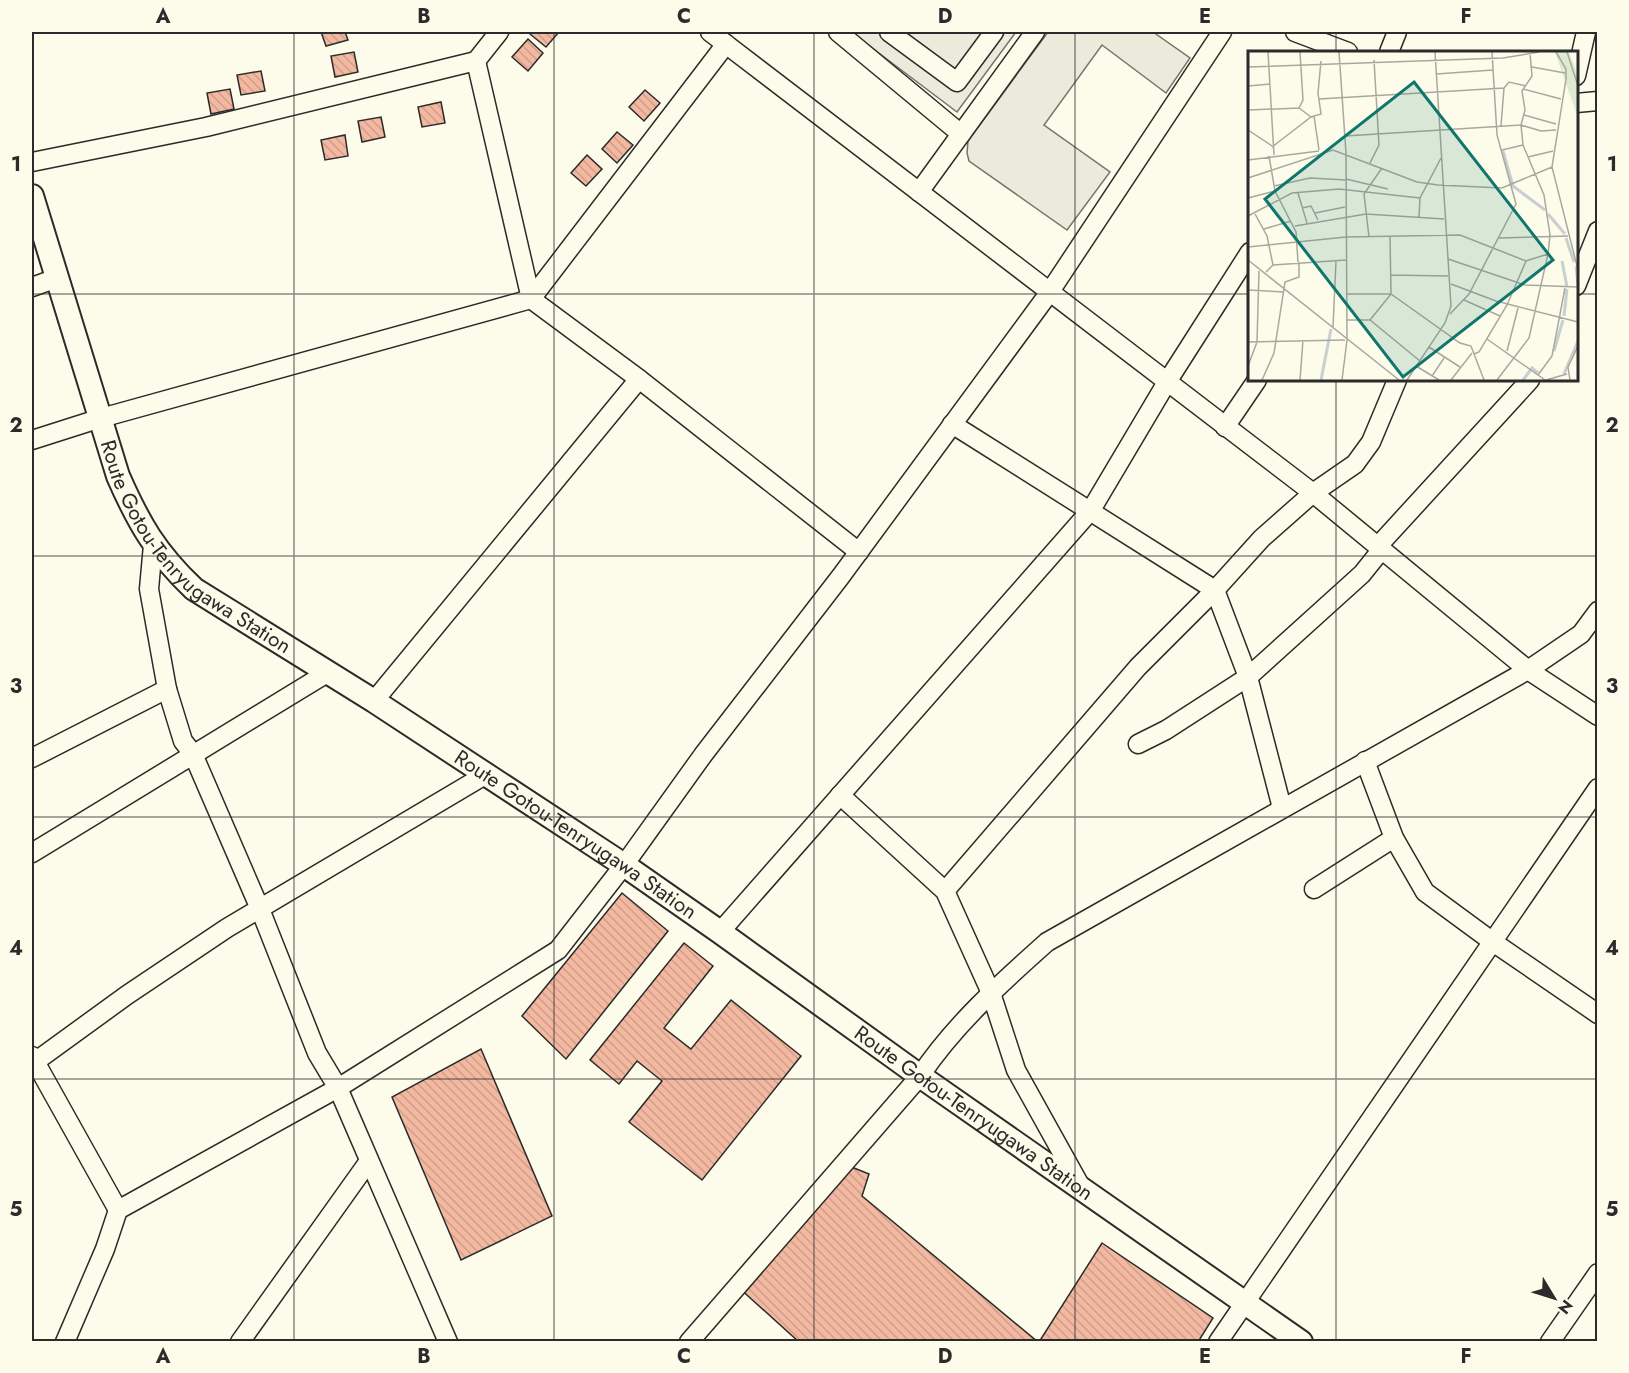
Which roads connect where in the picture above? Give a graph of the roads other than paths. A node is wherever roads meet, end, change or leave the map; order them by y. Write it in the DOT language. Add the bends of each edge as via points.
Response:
graph roads {
  1 [pos="499,32"];
  2 [pos="710,32"];
  3 [pos="838,32"];
  4 [pos="889,32"];
  5 [pos="994,32"];
  6 [pos="1222,32"];
  7 [pos="1295,32"];
  8 [pos="1397,32"];
  9 [pos="1586,32"];
  10 [pos="1028,34"];
  11 [pos="726,44"];
  12 [pos="1342,51"];
  13 [pos="1389,51"];
  14 [pos="476,61"];
  15 [pos="1578,67"];
  16 [pos="1598,101"];
  17 [pos="1578,103"];
  18 [pos="961,134"];
  19 [pos="32,162"];
  20 [pos="919,192"];
  21 [pos="32,196"];
  22 [pos="1598,231"];
  23 [pos="1248,255"];
  24 [pos="57,278"];
  25 [pos="1578,281"];
  26 [pos="32,287"];
  27 [pos="1049,293"];
  28 [pos="531,299"];
  29 [pos="639,379"];
  30 [pos="1256,381"];
  31 [pos="1397,381"];
  32 [pos="1529,381"];
  33 [pos="1167,382"];
  34 [pos="101,418"];
  35 [pos="952,424"];
  36 [pos="1225,426"];
  37 [pos="32,440"];
  38 [pos="1313,494"];
  39 [pos="1091,510"];
  40 [pos="153,545"];
  41 [pos="1380,548"];
  42 [pos="859,552"];
  43 [pos="1215,590"];
  44 [pos="1598,611"];
  45 [pos="1528,670"];
  46 [pos="327,673"];
  47 [pos="1248,677"];
  48 [pos="167,689"];
  49 [pos="374,701"];
  50 [pos="1598,716"];
  51 [pos="1138,744"];
  52 [pos="193,754"];
  53 [pos="32,758"];
  54 [pos="1365,761"];
  55 [pos="485,775"];
  56 [pos="1598,788"];
  57 [pos="840,795"];
  58 [pos="1282,808"];
  59 [pos="1394,838"];
  60 [pos="32,853"];
  61 [pos="624,865"];
  62 [pos="1314,889"];
  63 [pos="945,891"];
  64 [pos="260,909"];
  65 [pos="720,932"];
  66 [pos="1493,942"];
  67 [pos="991,993"];
  68 [pos="1598,1014"];
  69 [pos="32,1060"];
  70 [pos="920,1076"];
  71 [pos="338,1088"];
  72 [pos="369,1161"];
  73 [pos="1082,1190"];
  74 [pos="118,1210"];
  75 [pos="1598,1273"];
  76 [pos="1245,1303"];
  77 [pos="65,1341"];
  78 [pos="240,1341"];
  79 [pos="448,1341"];
  80 [pos="689,1341"];
  81 [pos="1218,1341"];
  82 [pos="1301,1341"];
  83 [pos="1550,1341"];
  1 -- 14 [label="street"];
  2 -- 11 [label="street"];
  3 -- 18 [label="street"];
  4 -- 5 [label="street" via="957,82"];
  6 -- 27 [label="street"];
  7 -- 12 [label="street"];
  8 -- 13 [label="street"];
  9 -- 15 [label="street"];
  10 -- 18 [label="street"];
  11 -- 20 [label="street"];
  11 -- 28 [label="street"];
  14 -- 19 [label="street" via="206,127"];
  14 -- 28 [label="street"];
  16 -- 17 [label="street"];
  18 -- 20 [label="street"];
  20 -- 27 [label="street"];
  21 -- 24 [label="main road, Route Gotou-Tenryugawa Station"];
  22 -- 25 [label="street"];
  23 -- 33 [label="street"];
  24 -- 26 [label="street"];
  24 -- 34 [label="main road, Route Gotou-Tenryugawa Station"];
  27 -- 33 [label="street"];
  27 -- 35 [label="street"];
  28 -- 29 [label="street"];
  28 -- 34 [label="street"];
  29 -- 42 [label="street"];
  29 -- 49 [label="street"];
  30 -- 36 [label="street"];
  31 -- 38 [label="street" via="1371,442 1355,464"];
  32 -- 41 [label="street"];
  33 -- 36 [label="street"];
  33 -- 39 [label="street"];
  34 -- 37 [label="street"];
  34 -- 40 [label="main road, Route Gotou-Tenryugawa Station" via="118,476"];
  35 -- 39 [label="street"];
  35 -- 42 [label="street"];
  36 -- 38 [label="street"];
  38 -- 41 [label="street"];
  38 -- 43 [label="street" via="1262,538"];
  39 -- 43 [label="street"];
  39 -- 57 [label="street"];
  40 -- 46 [label="main road, Route Gotou-Tenryugawa Station" via="194,589"];
  40 -- 48 [label="street" via="150,589"];
  41 -- 45 [label="street"];
  41 -- 47 [label="street" via="1362,574"];
  42 -- 61 [label="street"];
  43 -- 47 [label="street"];
  43 -- 63 [label="street" via="1138,667"];
  44 -- 45 [label="street" via="1581,634"];
  45 -- 50 [label="street"];
  45 -- 54 [label="street"];
  46 -- 49 [label="main road, Route Gotou-Tenryugawa Station"];
  46 -- 52 [label="street"];
  47 -- 51 [label="street"];
  47 -- 58 [label="street"];
  48 -- 52 [label="street" via="183,741"];
  48 -- 53 [label="street"];
  49 -- 55 [label="main road, Route Gotou-Tenryugawa Station"];
  52 -- 60 [label="street"];
  52 -- 64 [label="street"];
  54 -- 58 [label="street"];
  54 -- 59 [label="street"];
  55 -- 61 [label="main road, Route Gotou-Tenryugawa Station"];
  55 -- 64 [label="street"];
  56 -- 66 [label="street"];
  57 -- 63 [label="street"];
  57 -- 65 [label="street"];
  58 -- 67 [label="street" via="1047,942"];
  59 -- 62 [label="street"];
  59 -- 66 [label="street" via="1425,892"];
  61 -- 65 [label="main road, Route Gotou-Tenryugawa Station"];
  61 -- 71 [label="street" via="558,950"];
  63 -- 67 [label="street"];
  64 -- 69 [label="street"];
  64 -- 71 [label="street" via="317,1053"];
  65 -- 70 [label="main road, Route Gotou-Tenryugawa Station"];
  66 -- 68 [label="street"];
  66 -- 76 [label="street"];
  67 -- 70 [label="street" via="937,1050"];
  67 -- 73 [label="street" via="1016,1070"];
  69 -- 74 [label="street"];
  70 -- 73 [label="main road, Route Gotou-Tenryugawa Station"];
  70 -- 80 [label="street"];
  71 -- 72 [label="street"];
  71 -- 74 [label="street"];
  72 -- 78 [label="street"];
  72 -- 79 [label="street"];
  73 -- 76 [label="main road, Route Gotou-Tenryugawa Station"];
  74 -- 77 [label="street"];
  75 -- 83 [label="street"];
  76 -- 81 [label="street"];
  76 -- 82 [label="main road, Route Gotou-Tenryugawa Station"];
}
